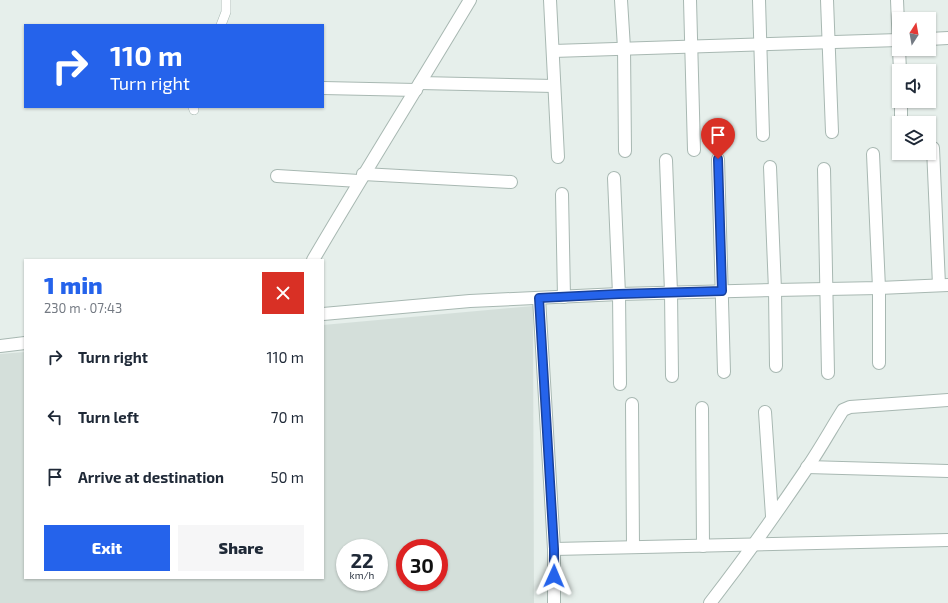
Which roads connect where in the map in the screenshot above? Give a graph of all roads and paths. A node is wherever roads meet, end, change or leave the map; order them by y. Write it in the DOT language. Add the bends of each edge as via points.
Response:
graph roads {
  1 [pos="226,0"];
  2 [pos="470,0"];
  3 [pos="550,0"];
  4 [pos="621,0"];
  5 [pos="690,0"];
  6 [pos="759,0"];
  7 [pos="827,0"];
  8 [pos="897,0"];
  9 [pos="898,12"];
  10 [pos="221,24"];
  11 [pos="948,38"];
  12 [pos="936,39"];
  13 [pos="892,40"];
  14 [pos="828,42"];
  15 [pos="760,44"];
  16 [pos="691,46"];
  17 [pos="624,48"];
  18 [pos="553,51"];
  19 [pos="418,86"];
  20 [pos="554,86"];
  21 [pos="324,88"];
  22 [pos="832,132"];
  23 [pos="763,135"];
  24 [pos="694,150"];
  25 [pos="625,151"];
  26 [pos="873,154"];
  27 [pos="558,157"];
  28 [pos="718,159"];
  29 [pos="666,160"];
  30 [pos="934,160"];
  31 [pos="770,167"];
  32 [pos="824,169"];
  33 [pos="277,176"];
  34 [pos="361,178"];
  35 [pos="614,178"];
  36 [pos="511,182"];
  37 [pos="562,194"];
  38 [pos="314,259"];
  39 [pos="943,285"];
  40 [pos="879,288"];
  41 [pos="775,290"];
  42 [pos="827,290"];
  43 [pos="722,291"];
  44 [pos="671,292"];
  45 [pos="619,294"];
  46 [pos="564,297"];
  47 [pos="539,298"];
  48 [pos="324,314"];
  49 [pos="24,343"];
  50 [pos="0,346"];
  51 [pos="879,363"];
  52 [pos="776,366"];
  53 [pos="724,372"];
  54 [pos="828,373"];
  55 [pos="672,376"];
  56 [pos="620,384"];
  57 [pos="948,400"];
  58 [pos="632,404"];
  59 [pos="702,408"];
  60 [pos="766,412"];
  61 [pos="807,467"];
  62 [pos="948,471"];
  63 [pos="772,516"];
  64 [pos="948,540"];
  65 [pos="754,545"];
  66 [pos="702,546"];
  67 [pos="633,547"];
  68 [pos="554,549"];
  69 [pos="554,603"];
  70 [pos="710,603"];
  1 -- 10 [label="lane" via="226,12"];
  2 -- 19 [label="street"];
  3 -- 18 [label="street"];
  4 -- 17 [label="street"];
  5 -- 16 [label="street"];
  6 -- 15 [label="street"];
  7 -- 14 [label="street"];
  8 -- 9 [label="street"];
  11 -- 12 [label="street"];
  13 -- 14 [label="street"];
  14 -- 15 [label="street"];
  14 -- 22 [label="street"];
  15 -- 16 [label="street"];
  15 -- 23 [label="street"];
  16 -- 17 [label="street"];
  16 -- 24 [label="street"];
  17 -- 18 [label="street"];
  17 -- 25 [label="street"];
  18 -- 20 [label="street"];
  19 -- 20 [label="street"];
  19 -- 21 [label="street"];
  19 -- 34 [label="street"];
  20 -- 27 [label="street"];
  26 -- 40 [label="street"];
  28 -- 43 [label="street"];
  29 -- 44 [label="street"];
  30 -- 39 [label="street"];
  31 -- 41 [label="street"];
  32 -- 42 [label="street"];
  33 -- 34 [label="street"];
  34 -- 36 [label="street"];
  34 -- 38 [label="street"];
  35 -- 45 [label="street"];
  37 -- 46 [label="street"];
  39 -- 40 [label="street"];
  40 -- 42 [label="street"];
  40 -- 51 [label="street"];
  41 -- 42 [label="street"];
  41 -- 43 [label="street"];
  41 -- 52 [label="street"];
  42 -- 54 [label="street"];
  43 -- 44 [label="street"];
  43 -- 53 [label="street"];
  44 -- 45 [label="street"];
  44 -- 55 [label="street"];
  45 -- 46 [label="street"];
  45 -- 56 [label="street"];
  46 -- 47 [label="street"];
  47 -- 48 [label="street" via="470,300"];
  47 -- 68 [label="street"];
  49 -- 50 [label="street"];
  57 -- 61 [label="street" via="850,407 843,410"];
  58 -- 67 [label="street"];
  59 -- 66 [label="street"];
  60 -- 63 [label="street"];
  61 -- 62 [label="street"];
  61 -- 63 [label="street"];
  63 -- 65 [label="street"];
  64 -- 65 [label="street"];
  65 -- 66 [label="street"];
  65 -- 70 [label="street"];
  66 -- 67 [label="street"];
  67 -- 68 [label="street"];
  68 -- 69 [label="street"];
}
